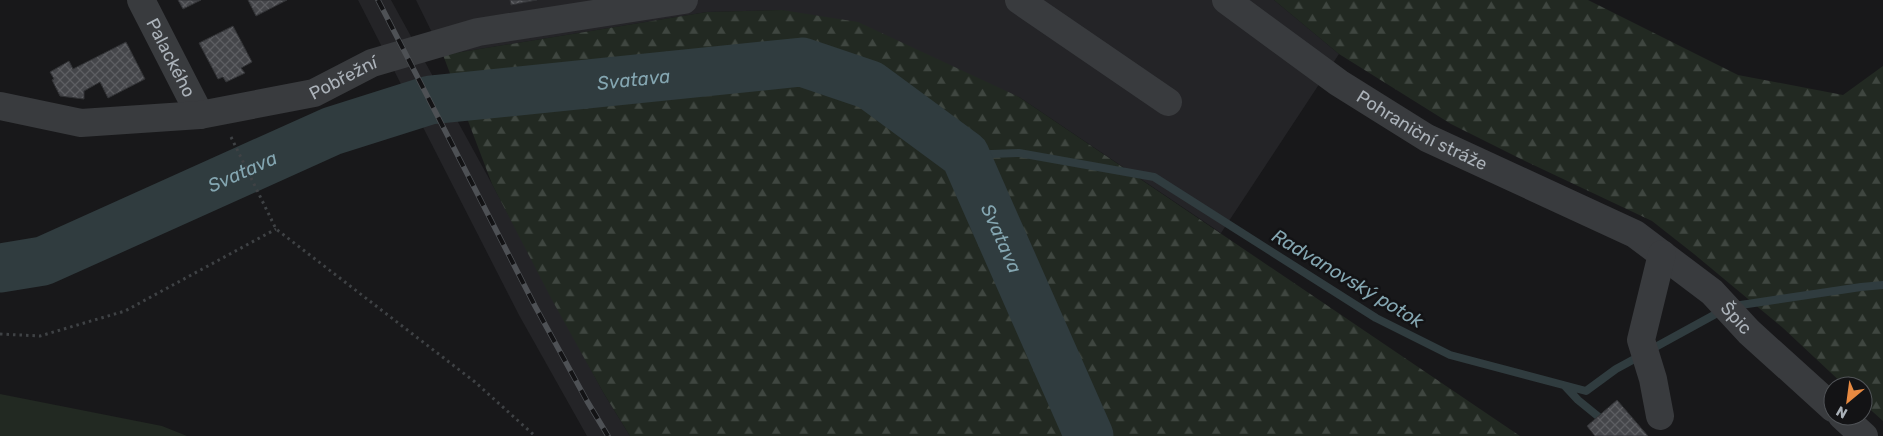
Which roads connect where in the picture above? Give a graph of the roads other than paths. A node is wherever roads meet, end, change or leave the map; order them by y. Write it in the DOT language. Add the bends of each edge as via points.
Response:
graph roads {
  1 [pos="141,0"];
  2 [pos="684,0"];
  3 [pos="1019,0"];
  4 [pos="1226,0"];
  5 [pos="1168,102"];
  6 [pos="0,106"];
  7 [pos="200,116"];
  8 [pos="1635,234"];
  9 [pos="1662,254"];
  10 [pos="1823,399"];
  11 [pos="1660,416"];
  12 [pos="1853,426"];
  13 [pos="1864,436"];
  1 -- 7 [label="street, Palackého"];
  2 -- 7 [label="street, Pobřežní" via="478,32 372,63 314,92"];
  3 -- 5 [label="street"];
  4 -- 8 [label="street, Pohraniční stráže" via="1339,84 1427,138"];
  6 -- 7 [label="street, Pobřežní" via="81,123"];
  8 -- 9 [label="street, Špic"];
  9 -- 10 [label="street, Špic" via="1712,292 1748,332"];
  9 -- 11 [label="street" via="1641,340 1654,379"];
  12 -- 13 [label="street"];
}
